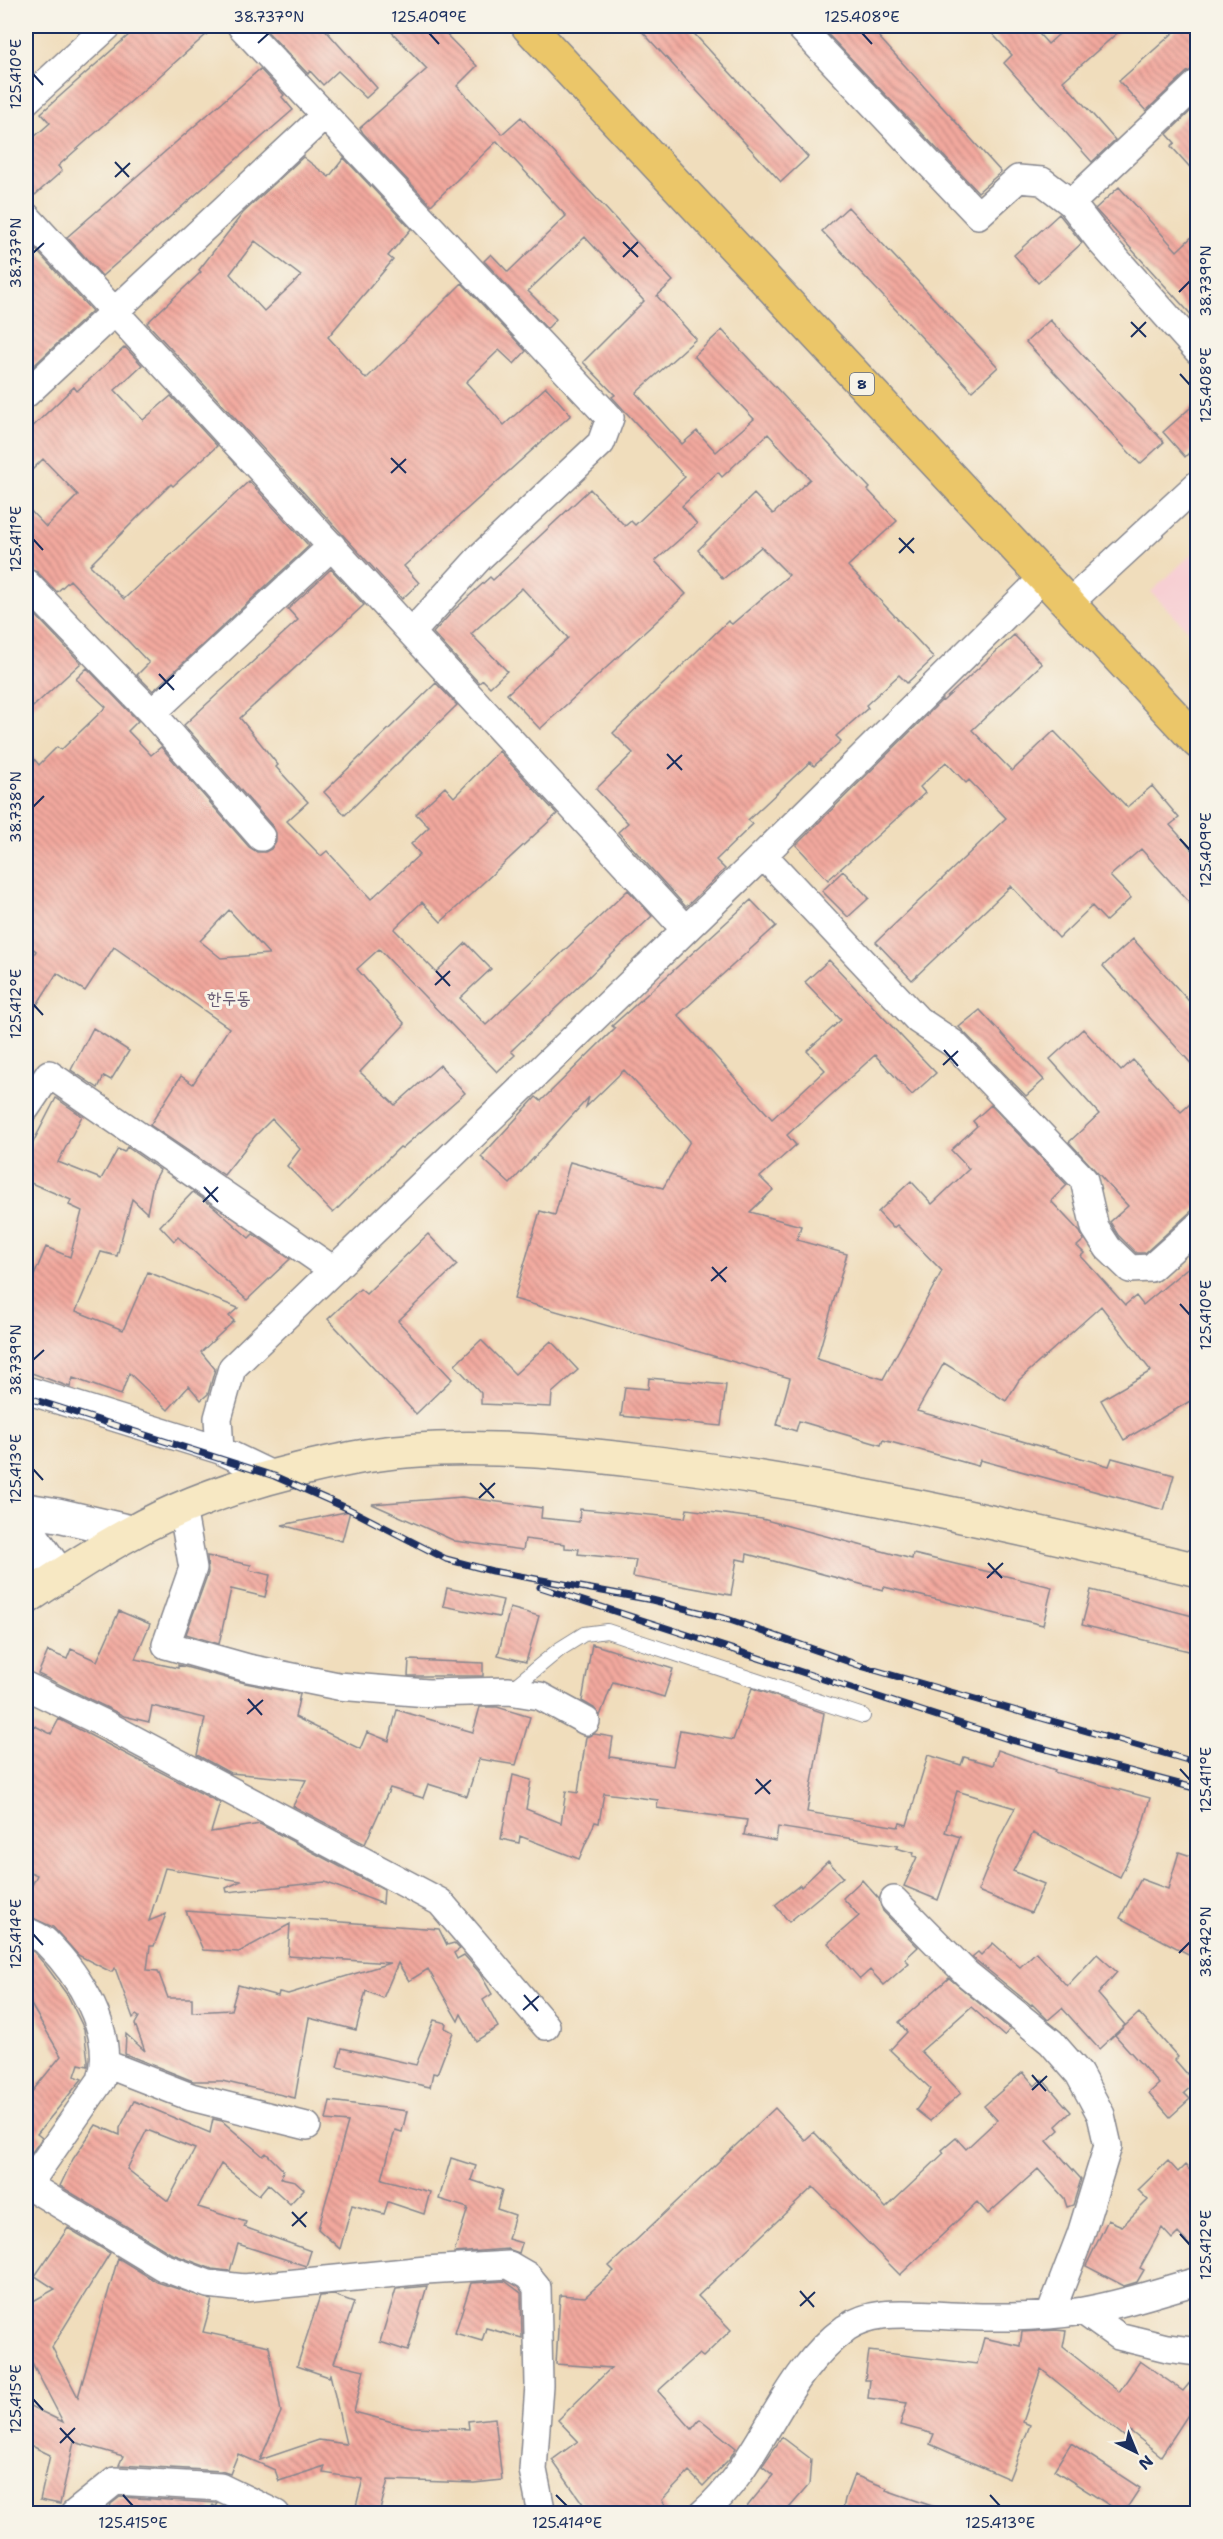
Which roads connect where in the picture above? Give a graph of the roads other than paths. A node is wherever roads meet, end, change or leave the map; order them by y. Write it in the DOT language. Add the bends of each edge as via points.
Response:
graph roads {
  1 [pos="108,26"];
  2 [pos="241,26"];
  3 [pos="528,26"];
  4 [pos="800,26"];
  5 [pos="1197,83"];
  6 [pos="26,101"];
  7 [pos="324,116"];
  8 [pos="1071,203"];
  9 [pos="26,216"];
  10 [pos="114,312"];
  11 [pos="1197,351"];
  12 [pos="26,394"];
  13 [pos="1197,484"];
  14 [pos="332,546"];
  15 [pos="1043,578"];
  16 [pos="26,583"];
  17 [pos="1068,604"];
  18 [pos="412,632"];
  19 [pos="152,713"];
  20 [pos="1197,742"];
  21 [pos="261,837"];
  22 [pos="763,855"];
  23 [pos="685,929"];
  24 [pos="26,1107"];
  25 [pos="1197,1226"];
  26 [pos="332,1269"];
  27 [pos="26,1390"];
  28 [pos="220,1450"];
  29 [pos="274,1476"];
  30 [pos="182,1508"];
  31 [pos="26,1510"];
  32 [pos="26,1528"];
  33 [pos="131,1532"];
  34 [pos="1197,1570"];
  35 [pos="60,1576"];
  36 [pos="26,1598"];
  37 [pos="509,1691"];
  38 [pos="29,1696"];
  39 [pos="863,1716"];
  40 [pos="586,1721"];
  41 [pos="894,1900"];
  42 [pos="26,1931"];
  43 [pos="546,2025"];
  44 [pos="106,2064"];
  45 [pos="307,2126"];
  46 [pos="27,2185"];
  47 [pos="1197,2282"];
  48 [pos="1083,2311"];
  49 [pos="1050,2315"];
  50 [pos="1197,2352"];
  51 [pos="74,2514"];
  52 [pos="276,2514"];
  53 [pos="542,2514"];
  54 [pos="702,2514"];
  1 -- 6 [label="street"];
  2 -- 7 [label="street"];
  3 -- 15 [label="main road, 8"];
  4 -- 8 [label="street" via="978,215 1018,178 1042,181"];
  5 -- 8 [label="street"];
  7 -- 10 [label="street"];
  7 -- 18 [label="street" via="610,418 601,442 481,556"];
  8 -- 11 [label="street"];
  9 -- 10 [label="street"];
  10 -- 12 [label="street"];
  10 -- 14 [label="street"];
  13 -- 17 [label="street"];
  14 -- 18 [label="street"];
  14 -- 19 [label="street"];
  15 -- 17 [label="main road, 8"];
  15 -- 22 [label="street"];
  16 -- 19 [label="street"];
  17 -- 20 [label="main road, 8"];
  18 -- 23 [label="street"];
  19 -- 21 [label="street"];
  22 -- 23 [label="street"];
  22 -- 25 [label="street" via="918,1020 954,1044 1084,1180 1095,1228 1108,1248 1130,1269 1151,1268"];
  23 -- 26 [label="street"];
  24 -- 26 [label="street" via="49,1074"];
  26 -- 28 [label="street" via="232,1368 218,1418"];
  27 -- 28 [label="street"];
  28 -- 29 [label="street"];
  29 -- 30 [label="main road"];
  29 -- 34 [label="main road" via="357,1457 422,1449 566,1452 695,1467 878,1498"];
  30 -- 33 [label="main road"];
  30 -- 37 [label="street" via="193,1568 166,1645 248,1668 338,1686 428,1693"];
  31 -- 33 [label="street"];
  32 -- 35 [label="street"];
  33 -- 35 [label="main road"];
  35 -- 36 [label="main road"];
  37 -- 39 [label="lane" via="584,1634 607,1631"];
  37 -- 40 [label="street" via="540,1696"];
  38 -- 43 [label="street" via="113,1728 440,1902"];
  41 -- 49 [label="street" via="967,1974 1051,2042 1079,2074 1101,2115 1108,2146 1081,2234"];
  42 -- 44 [label="street" via="45,1940 86,1992 100,2030"];
  44 -- 45 [label="street" via="191,2097"];
  44 -- 46 [label="street" via="101,2079"];
  46 -- 53 [label="street" via="163,2267 208,2284 244,2288 509,2265 528,2276 537,2287 539,2385 533,2470"];
  47 -- 48 [label="street"];
  48 -- 49 [label="street"];
  48 -- 50 [label="street" via="1119,2336"];
  49 -- 54 [label="street" via="975,2318 886,2313 847,2327 811,2360 781,2402 758,2445"];
  51 -- 52 [label="street" via="115,2481 220,2487"];
}
